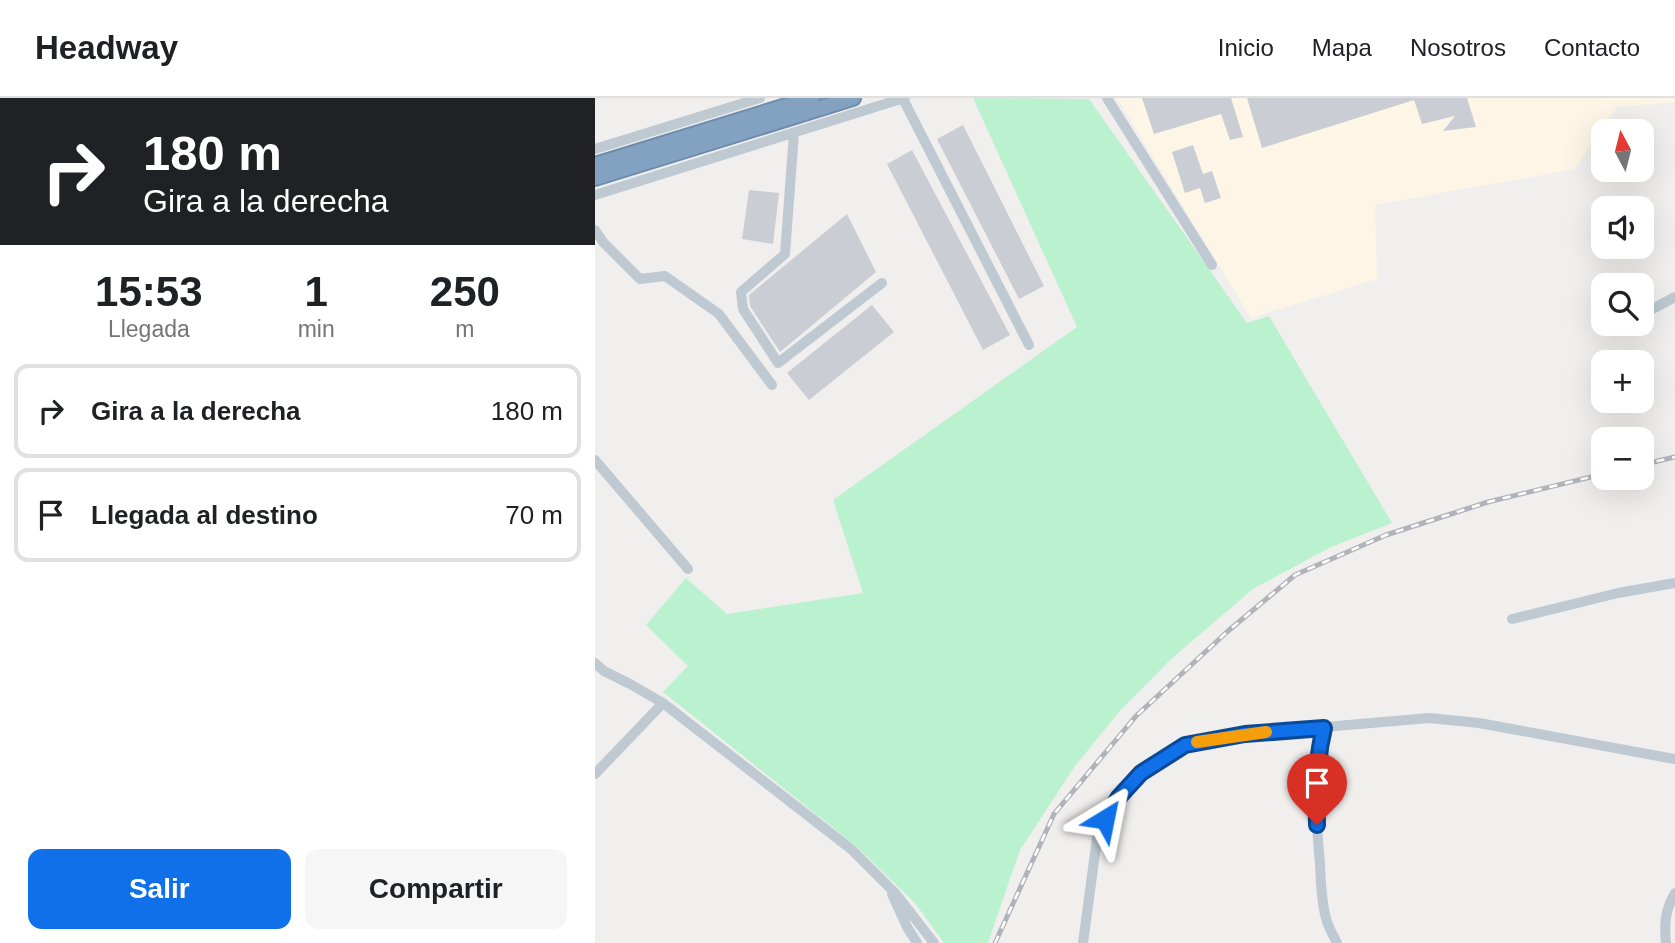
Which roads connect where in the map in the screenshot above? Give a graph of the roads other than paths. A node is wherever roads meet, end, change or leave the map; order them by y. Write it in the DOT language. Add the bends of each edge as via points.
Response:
graph roads {
  1 [pos="760,98"];
  2 [pos="812,98"];
  3 [pos="853,98"];
  4 [pos="904,98"];
  5 [pos="1107,98"];
  6 [pos="794,133"];
  7 [pos="595,149"];
  8 [pos="595,165"];
  9 [pos="595,178"];
  10 [pos="595,195"];
  11 [pos="595,230"];
  12 [pos="1212,265"];
  13 [pos="882,283"];
  14 [pos="1675,297"];
  15 [pos="1654,308"];
  16 [pos="1029,345"];
  17 [pos="772,385"];
  18 [pos="595,460"];
  19 [pos="688,569"];
  20 [pos="1675,583"];
  21 [pos="1512,619"];
  22 [pos="595,663"];
  23 [pos="663,703"];
  24 [pos="1324,728"];
  25 [pos="1675,760"];
  26 [pos="595,774"];
  27 [pos="887,884"];
  28 [pos="1675,893"];
  29 [pos="917,943"];
  30 [pos="934,943"];
  31 [pos="1083,943"];
  32 [pos="1337,943"];
  33 [pos="1666,943"];
  1 -- 7 [label="street"];
  2 -- 8 [label="highway"];
  3 -- 9 [label="highway"];
  4 -- 6 [label="street"];
  4 -- 16 [label="street"];
  5 -- 12 [label="street"];
  6 -- 10 [label="street"];
  6 -- 13 [label="street" via="785,254 740,292 743,309 778,363"];
  11 -- 17 [label="street" via="640,279 665,276 719,314"];
  14 -- 15 [label="street"];
  18 -- 19 [label="street"];
  20 -- 21 [label="street"];
  22 -- 23 [label="street"];
  23 -- 26 [label="street"];
  23 -- 27 [label="street" via="851,849"];
  24 -- 25 [label="street" via="1450,719"];
  24 -- 31 [label="street" via="1245,734 1185,745 1141,773 1098,831"];
  24 -- 32 [label="street" via="1318,750 1317,825 1323,906"];
  27 -- 29 [label="street"];
  27 -- 30 [label="street"];
  28 -- 33 [label="street" via="1664,920"];
}
